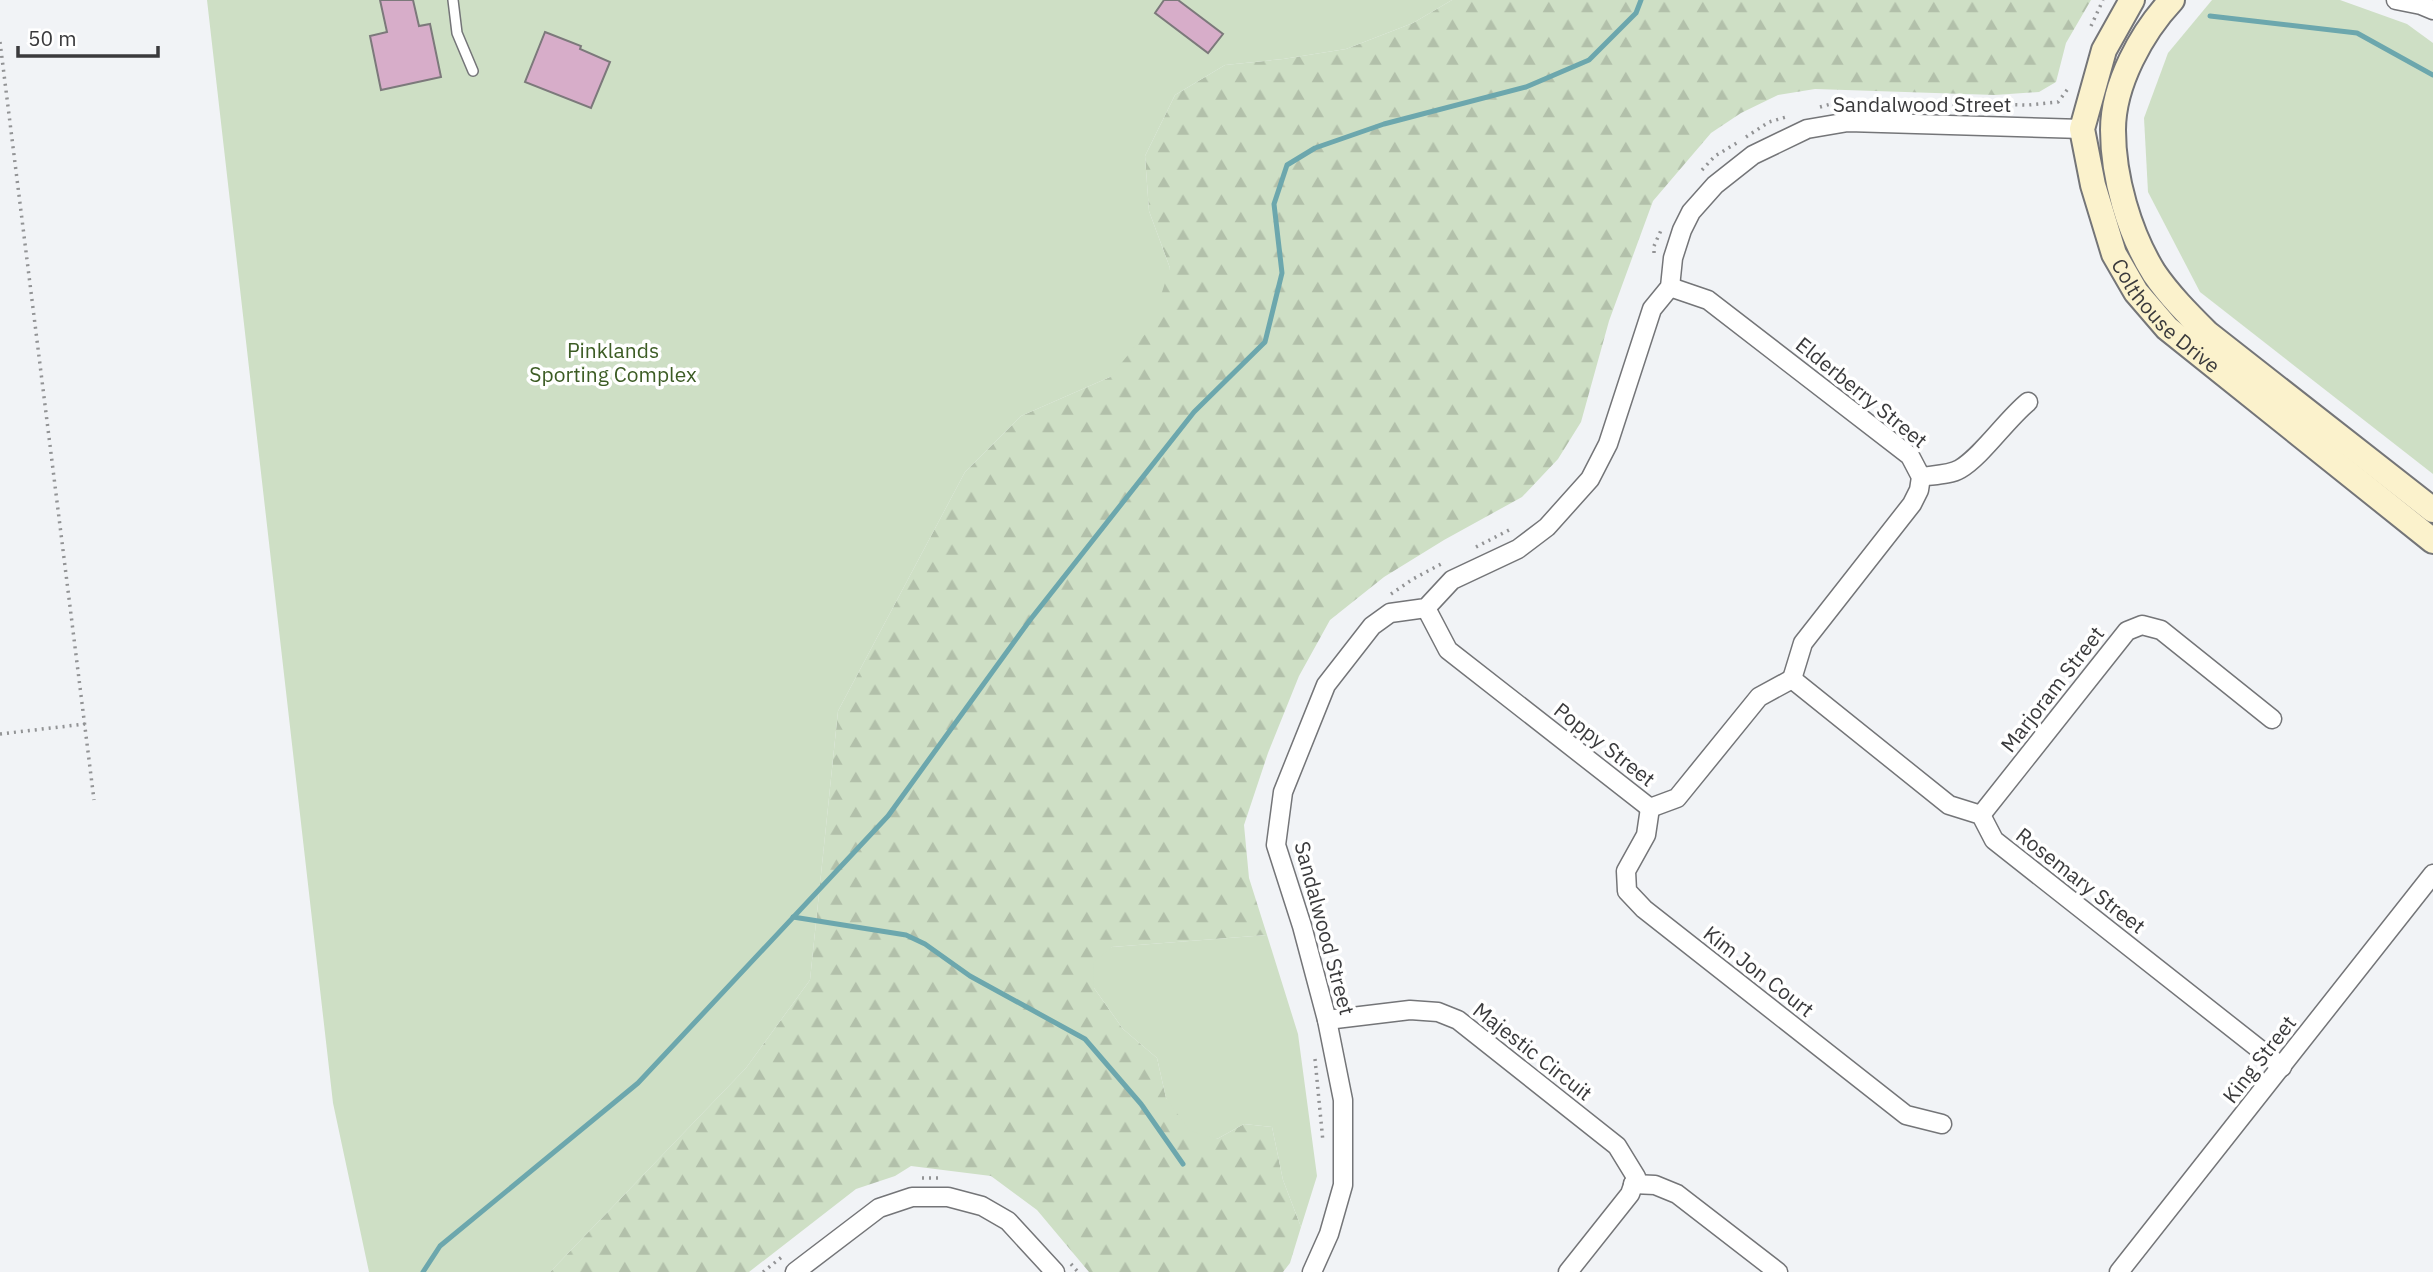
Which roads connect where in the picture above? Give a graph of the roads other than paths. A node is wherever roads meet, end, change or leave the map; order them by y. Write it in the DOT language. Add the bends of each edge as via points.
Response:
graph roads {
  1 [pos="453,0"];
  2 [pos="2132,0"];
  3 [pos="2172,0"];
  4 [pos="2396,0"];
  5 [pos="2433,10"];
  6 [pos="473,71"];
  7 [pos="2082,129"];
  8 [pos="2113,129"];
  9 [pos="1670,287"];
  10 [pos="2028,402"];
  11 [pos="1922,477"];
  12 [pos="2433,510"];
  13 [pos="2433,541"];
  14 [pos="1426,608"];
  15 [pos="1792,679"];
  16 [pos="2272,719"];
  17 [pos="1650,808"];
  18 [pos="1981,815"];
  19 [pos="2433,874"];
  20 [pos="1327,1020"];
  21 [pos="2282,1067"];
  22 [pos="1942,1124"];
  23 [pos="1633,1184"];
  24 [pos="795,1272"];
  25 [pos="1055,1272"];
  26 [pos="1312,1272"];
  27 [pos="1568,1272"];
  28 [pos="1778,1272"];
  29 [pos="2119,1272"];
  1 -- 6 [label="lane" via="457,33"];
  2 -- 7 [label="street, Colthouse Drive" via="2104,50"];
  3 -- 8 [label="street, Colthouse Drive" via="2155,18 2131,64"];
  4 -- 5 [label="street"];
  7 -- 8 [label="street"];
  7 -- 9 [label="street, Sandalwood Street" via="1848,122 1807,130 1754,155 1699,203 1682,230"];
  7 -- 13 [label="street, Colthouse Drive" via="2114,254 2167,328"];
  8 -- 12 [label="street, Colthouse Drive" via="2119,182 2134,231 2154,272 2177,303 2207,333"];
  9 -- 11 [label="street, Elderberry Street" via="1708,299 1910,456"];
  9 -- 14 [label="street, Sandalwood Street" via="1652,309 1608,444 1590,479 1547,527 1518,549 1451,580"];
  10 -- 11 [label="street" via="1958,471"];
  11 -- 15 [label="street, Elderberry Street" via="1912,504 1803,643"];
  14 -- 17 [label="street, Poppy Street" via="1448,650"];
  14 -- 20 [label="street, Sandalwood Street" via="1390,613 1372,626 1326,685 1283,792 1276,845"];
  15 -- 17 [label="street, Poppy Street" via="1759,697 1677,798"];
  15 -- 18 [label="street" via="1949,805"];
  16 -- 18 [label="street, Marjoram Street" via="2161,630 2142,625 2127,631"];
  17 -- 22 [label="street, Kim Jon Court" via="1646,835 1626,871 1627,891 1906,1115"];
  18 -- 21 [label="street, Rosemary Street" via="1994,840"];
  19 -- 21 [label="street, King Street"];
  20 -- 23 [label="street, Majestic Circuit" via="1410,1010 1438,1012 1458,1020 1617,1146 1636,1177"];
  20 -- 26 [label="street, Sandalwood Street" via="1343,1100 1345,1173 1339,1204"];
  21 -- 29 [label="street, King Street"];
  23 -- 27 [label="street" via="1630,1194"];
  23 -- 28 [label="street" via="1655,1185 1677,1194"];
  24 -- 25 [label="street" via="879,1208 912,1197 948,1197 982,1206 1008,1221"];
}
